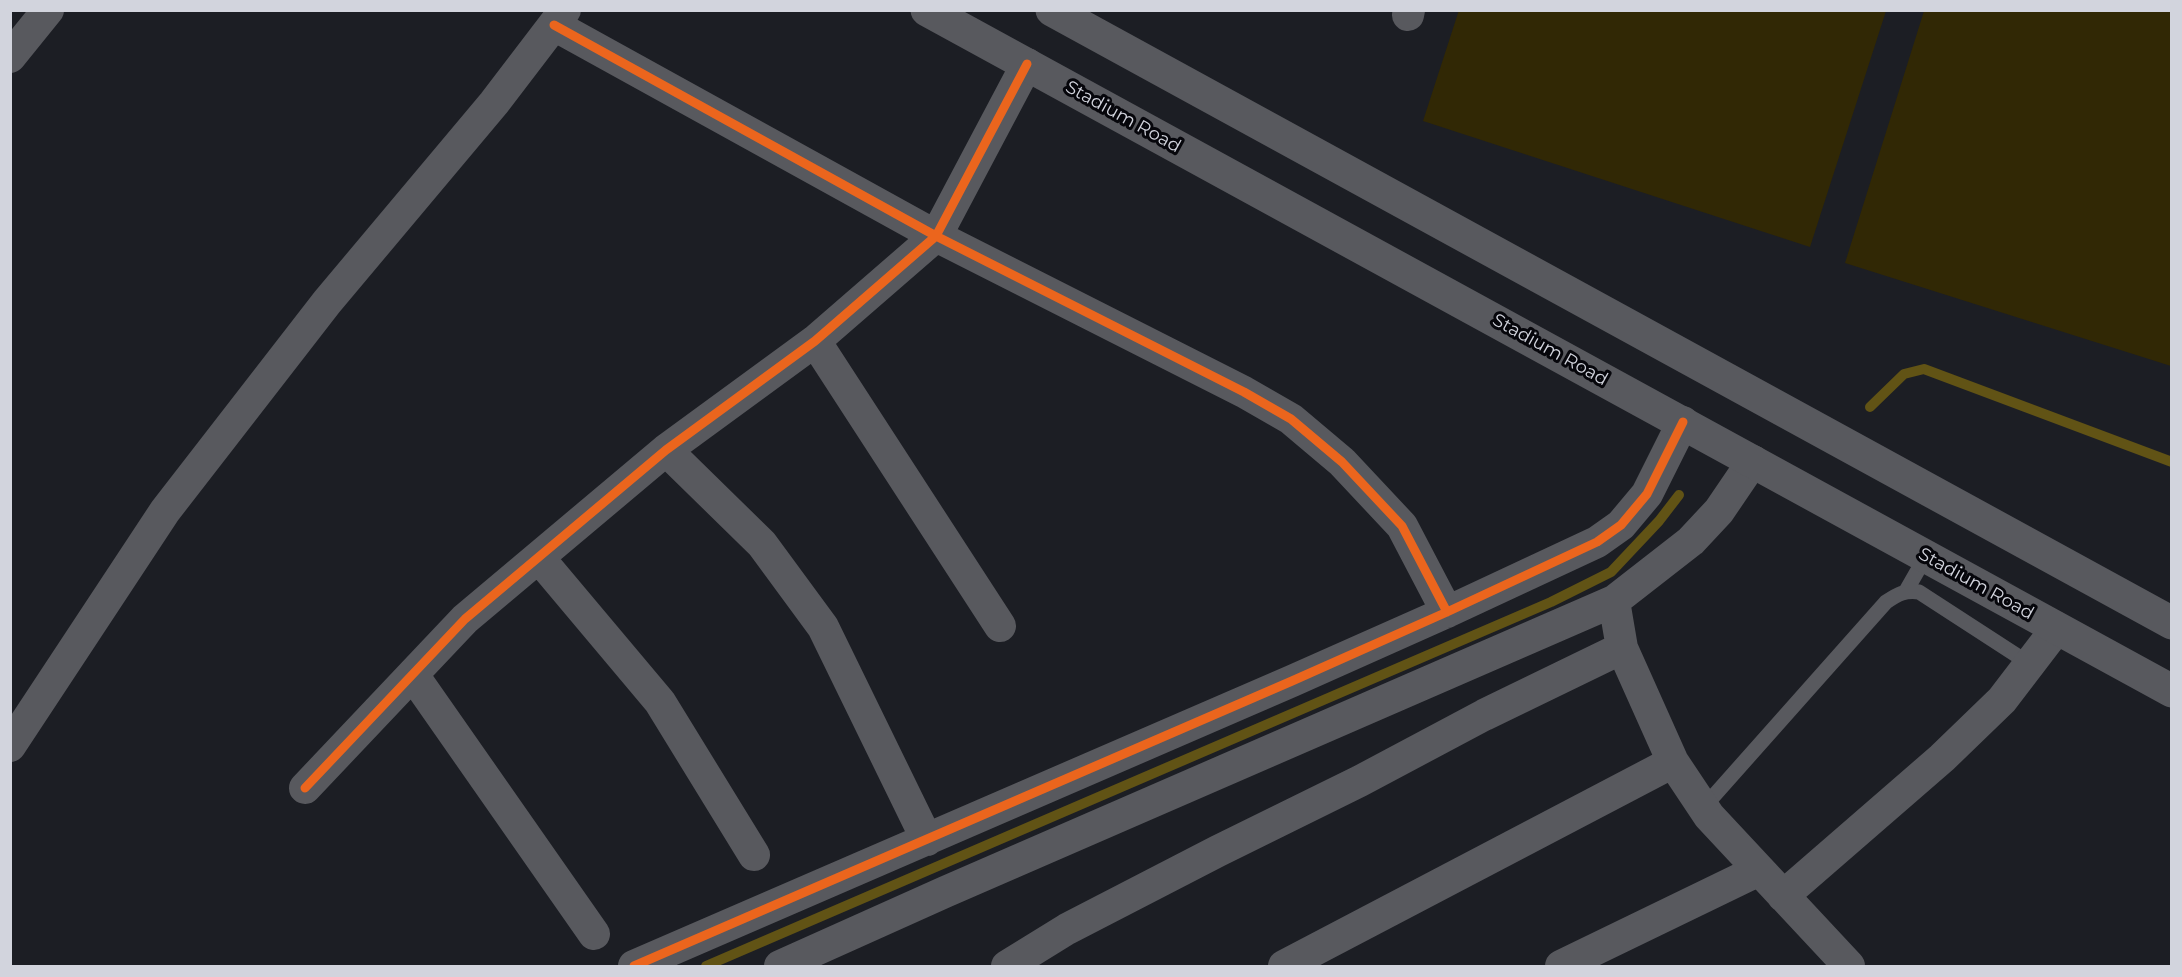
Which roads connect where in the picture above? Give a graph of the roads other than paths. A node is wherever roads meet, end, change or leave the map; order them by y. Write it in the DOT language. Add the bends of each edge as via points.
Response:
graph roads {
  1 [pos="48,10"];
  2 [pos="927,10"];
  3 [pos="1052,10"];
  4 [pos="559,18"];
  5 [pos="10,57"];
  6 [pos="1027,64"];
  7 [pos="936,236"];
  8 [pos="814,341"];
  9 [pos="1683,422"];
  10 [pos="666,450"];
  11 [pos="1753,461"];
  12 [pos="1926,556"];
  13 [pos="539,558"];
  14 [pos="1906,591"];
  15 [pos="1614,601"];
  16 [pos="1447,612"];
  17 [pos="2172,623"];
  18 [pos="1000,626"];
  19 [pos="2057,628"];
  20 [pos="1622,648"];
  21 [pos="2030,664"];
  22 [pos="413,675"];
  23 [pos="2172,691"];
  24 [pos="10,746"];
  25 [pos="1673,762"];
  26 [pos="305,788"];
  27 [pos="1703,807"];
  28 [pos="927,840"];
  29 [pos="754,855"];
  30 [pos="1759,870"];
  31 [pos="1783,896"];
  32 [pos="594,934"];
  33 [pos="634,966"];
  34 [pos="780,966"];
  35 [pos="1007,966"];
  36 [pos="1284,966"];
  37 [pos="1561,966"];
  38 [pos="1849,966"];
  1 -- 5 [label="street"];
  2 -- 6 [label="main road, Stadium Road"];
  3 -- 17 [label="main road"];
  4 -- 7 [label="street"];
  4 -- 24 [label="street" via="494,104 327,302 165,512"];
  6 -- 7 [label="street"];
  6 -- 9 [label="main road, Stadium Road"];
  7 -- 8 [label="street"];
  7 -- 16 [label="street" via="1291,419 1342,462 1402,526"];
  8 -- 10 [label="street"];
  8 -- 18 [label="street"];
  9 -- 11 [label="main road, Stadium Road"];
  9 -- 16 [label="street" via="1647,494 1621,525 1597,542"];
  10 -- 13 [label="street"];
  10 -- 28 [label="street" via="762,544 823,627"];
  11 -- 12 [label="main road, Stadium Road"];
  11 -- 15 [label="street" via="1719,511 1691,541"];
  12 -- 14 [label="lane"];
  12 -- 19 [label="main road, Stadium Road"];
  13 -- 22 [label="street" via="465,619"];
  13 -- 29 [label="street" via="660,702"];
  14 -- 21 [label="lane" via="1919,592"];
  14 -- 27 [label="lane" via="1886,602"];
  15 -- 20 [label="street"];
  15 -- 34 [label="street"];
  16 -- 28 [label="street"];
  19 -- 21 [label="street"];
  19 -- 23 [label="main road, Stadium Road"];
  20 -- 25 [label="street"];
  20 -- 35 [label="street" via="1117,903"];
  21 -- 31 [label="street" via="2002,700 1942,758"];
  22 -- 26 [label="street"];
  22 -- 32 [label="street"];
  25 -- 27 [label="street"];
  25 -- 36 [label="street"];
  27 -- 30 [label="street"];
  28 -- 33 [label="street"];
  30 -- 31 [label="street"];
  30 -- 37 [label="street"];
  31 -- 38 [label="street"];
}
